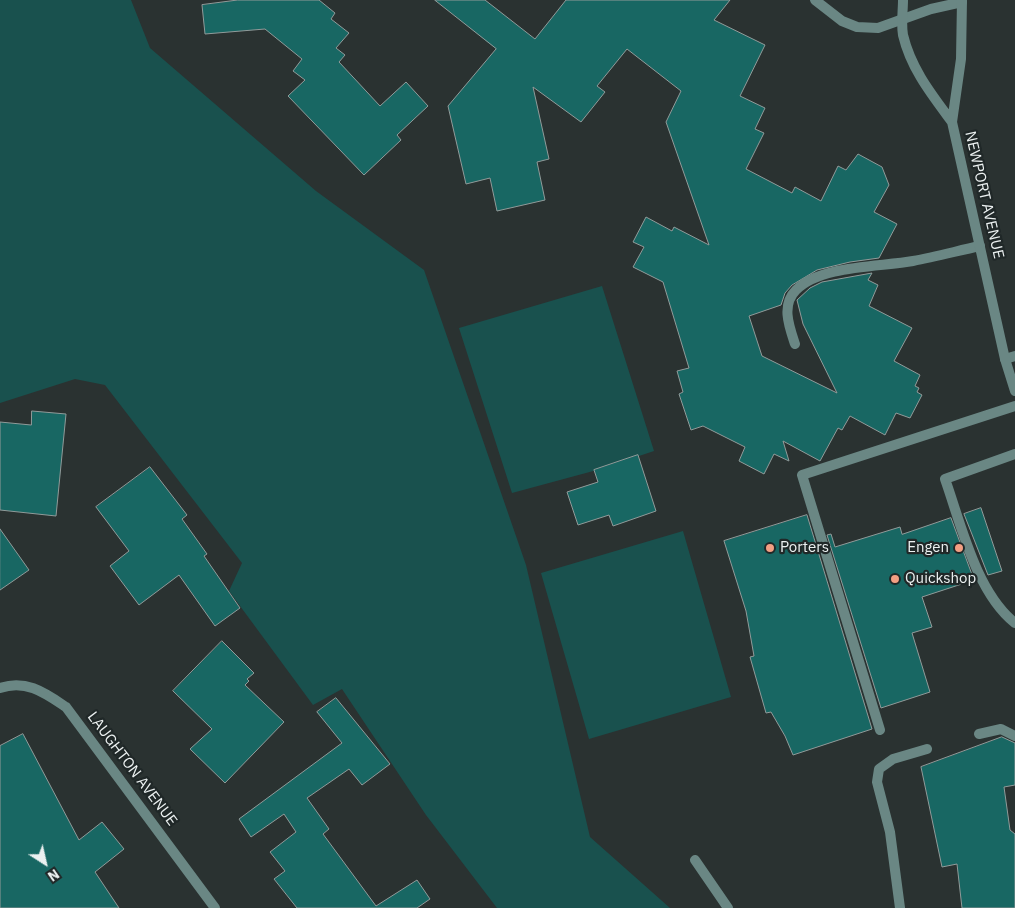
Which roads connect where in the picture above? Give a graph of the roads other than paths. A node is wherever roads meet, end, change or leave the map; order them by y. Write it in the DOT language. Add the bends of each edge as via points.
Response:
graph roads {
  1 [pos="815,0"];
  2 [pos="903,0"];
  3 [pos="962,1"];
  4 [pos="903,21"];
  5 [pos="952,122"];
  6 [pos="980,246"];
  7 [pos="795,344"];
  8 [pos="1010,358"];
  9 [pos="1015,391"];
  10 [pos="1015,406"];
  11 [pos="1015,454"];
  12 [pos="1015,623"];
  13 [pos="0,688"];
  14 [pos="880,730"];
  15 [pos="979,734"];
  16 [pos="1015,736"];
  17 [pos="927,749"];
  18 [pos="696,860"];
  19 [pos="215,908"];
  20 [pos="728,908"];
  21 [pos="900,908"];
  1 -- 4 [label="street" via="842,21 857,27 878,28"];
  2 -- 4 [label="street, NEWPORT AVENUE"];
  3 -- 4 [label="street"];
  3 -- 5 [label="street, NEWPORT AVENUE" via="961,59"];
  4 -- 5 [label="street, NEWPORT AVENUE" via="905,40 921,81"];
  5 -- 6 [label="street, NEWPORT AVENUE"];
  6 -- 7 [label="street" via="912,261 833,272 804,283 789,301 787,318"];
  6 -- 8 [label="street, NEWPORT AVENUE"];
  8 -- 9 [label="street, NEWPORT AVENUE"];
  10 -- 14 [label="street" via="802,474"];
  11 -- 12 [label="street" via="944,478 990,597"];
  13 -- 19 [label="street, LAUGHTON AVENUE" via="26,686 40,689 66,706"];
  15 -- 16 [label="street" via="1001,729"];
  17 -- 21 [label="street" via="893,759 879,769 877,782 890,832"];
  18 -- 20 [label="street"];
}
